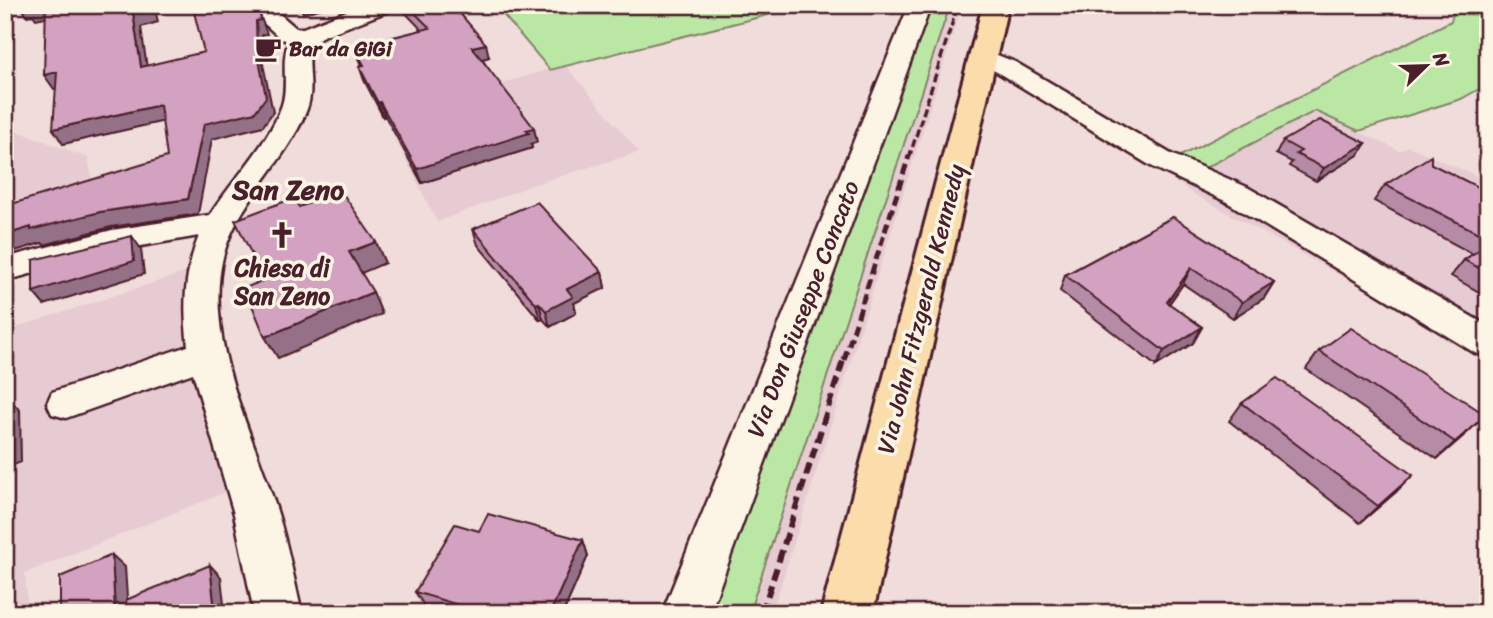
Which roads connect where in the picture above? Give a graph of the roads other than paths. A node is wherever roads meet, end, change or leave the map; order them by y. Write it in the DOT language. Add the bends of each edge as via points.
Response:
graph roads {
  1 [pos="255,5"];
  2 [pos="383,5"];
  3 [pos="920,5"];
  4 [pos="996,5"];
  5 [pos="307,36"];
  6 [pos="982,56"];
  7 [pos="221,224"];
  8 [pos="5,270"];
  9 [pos="1488,342"];
  10 [pos="209,353"];
  11 [pos="66,402"];
  12 [pos="278,613"];
  13 [pos="686,613"];
  14 [pos="847,613"];
  1 -- 5 [label="street" via="289,34"];
  2 -- 5 [label="street"];
  3 -- 13 [label="street, Via Don Giuseppe Concato"];
  4 -- 6 [label="main road, Via John Fitzgerald Kennedy"];
  5 -- 7 [label="street" via="298,47 300,83 293,110"];
  6 -- 9 [label="street" via="1161,160 1236,194"];
  6 -- 14 [label="main road, Via John Fitzgerald Kennedy"];
  7 -- 8 [label="street" via="174,226 114,238"];
  7 -- 10 [label="street" via="207,257 203,283"];
  10 -- 11 [label="street"];
  10 -- 12 [label="street" via="262,539"];
}
